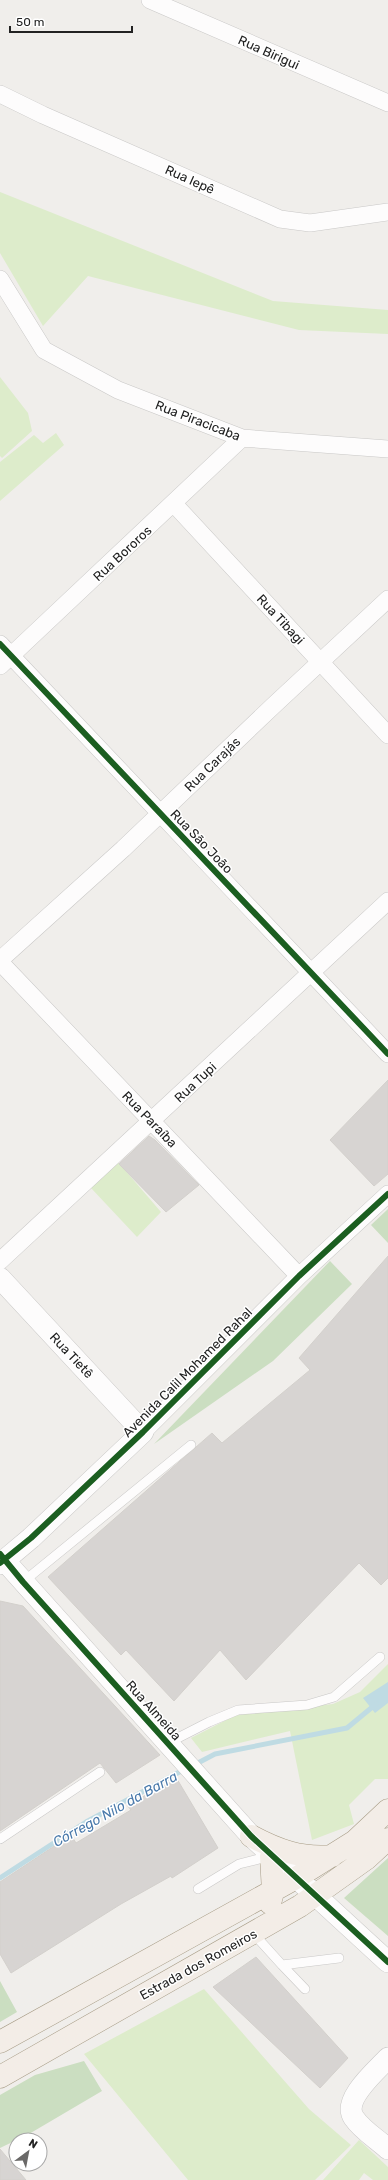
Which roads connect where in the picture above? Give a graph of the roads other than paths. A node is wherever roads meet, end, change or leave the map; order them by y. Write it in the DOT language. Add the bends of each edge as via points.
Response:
graph roads {
  1 [pos="150,0"];
  2 [pos="0,94"];
  3 [pos="388,103"];
  4 [pos="388,212"];
  5 [pos="0,279"];
  6 [pos="242,438"];
  7 [pos="388,449"];
  8 [pos="174,504"];
  9 [pos="388,599"];
  10 [pos="4,655"];
  11 [pos="321,662"];
  12 [pos="388,735"];
  13 [pos="161,813"];
  14 [pos="388,901"];
  15 [pos="0,961"];
  16 [pos="311,971"];
  17 [pos="388,1054"];
  18 [pos="152,1121"];
  19 [pos="388,1194"];
  20 [pos="0,1261"];
  21 [pos="299,1276"];
  22 [pos="0,1278"];
  23 [pos="143,1432"];
  24 [pos="191,1446"];
  25 [pos="2,1559"];
  26 [pos="23,1582"];
  27 [pos="380,1657"];
  28 [pos="168,1743"];
  29 [pos="100,1772"];
  30 [pos="388,1810"];
  31 [pos="251,1836"];
  32 [pos="0,1839"];
  33 [pos="388,1840"];
  34 [pos="271,1856"];
  35 [pos="333,1856"];
  36 [pos="296,1878"];
  37 [pos="198,1890"];
  38 [pos="273,1892"];
  39 [pos="315,1895"];
  40 [pos="253,1933"];
  41 [pos="339,1958"];
  42 [pos="388,1962"];
  43 [pos="282,1965"];
  44 [pos="305,1989"];
  45 [pos="0,2042"];
  46 [pos="388,2058"];
  47 [pos="0,2076"];
  48 [pos="388,2149"];
  1 -- 3 [label="street, Rua Birigui"];
  2 -- 4 [label="street, Rua Iepê" via="280,218 310,223"];
  5 -- 6 [label="street, Rua Piracicaba" via="44,350 118,390"];
  6 -- 7 [label="street, Rua Piracicaba"];
  6 -- 8 [label="street, Rua Bororos"];
  8 -- 10 [label="street, Rua Bororos"];
  8 -- 11 [label="street, Rua Tibagi"];
  9 -- 11 [label="street, Rua Carajás"];
  10 -- 13 [label="street, Rua São João"];
  11 -- 12 [label="street, Rua Tibagi"];
  11 -- 13 [label="street, Rua Carajás"];
  13 -- 15 [label="street, Rua Carajás"];
  13 -- 16 [label="street, Rua São João"];
  14 -- 16 [label="street, Rua Tupi"];
  15 -- 18 [label="street, Rua Paraíba"];
  16 -- 17 [label="street, Rua São João"];
  16 -- 18 [label="street, Rua Tupi"];
  18 -- 20 [label="street, Rua Tupi"];
  18 -- 21 [label="street, Rua Paraíba"];
  19 -- 21 [label="street, Avenida Calil Mohamed Rahal"];
  21 -- 23 [label="street, Avenida Calil Mohamed Rahal"];
  22 -- 23 [label="street, Rua Tietê"];
  23 -- 25 [label="street, Avenida Calil Mohamed Rahal"];
  24 -- 26 [label="lane"];
  25 -- 26 [label="street, Rua Almeida"];
  26 -- 28 [label="street, Rua Almeida"];
  27 -- 28 [label="lane" via="334,1697 307,1705 238,1710"];
  28 -- 31 [label="street, Rua Almeida"];
  29 -- 32 [label="lane"];
  30 -- 35 [label="main road" via="355,1841"];
  31 -- 34 [label="street, Rua Almeida"];
  31 -- 35 [label="main road" via="273,1848 300,1856"];
  33 -- 39 [label="main road, Estrada dos Romeiros"];
  34 -- 36 [label="street, Rua Almeida"];
  34 -- 37 [label="lane" via="239,1864"];
  34 -- 38 [label="main road"];
  35 -- 36 [label="main road"];
  36 -- 38 [label="main road"];
  36 -- 39 [label="street, Rua Almeida"];
  38 -- 40 [label="main road" via="265,1916"];
  38 -- 45 [label="main road"];
  39 -- 40 [label="main road, Estrada dos Romeiros"];
  39 -- 42 [label="street, Rua Almeida"];
  40 -- 43 [label="lane"];
  40 -- 47 [label="main road, Estrada dos Romeiros"];
  41 -- 43 [label="lane"];
  43 -- 44 [label="lane"];
  46 -- 48 [label="street" via="356,2092 350,2105 353,2117"];
}
